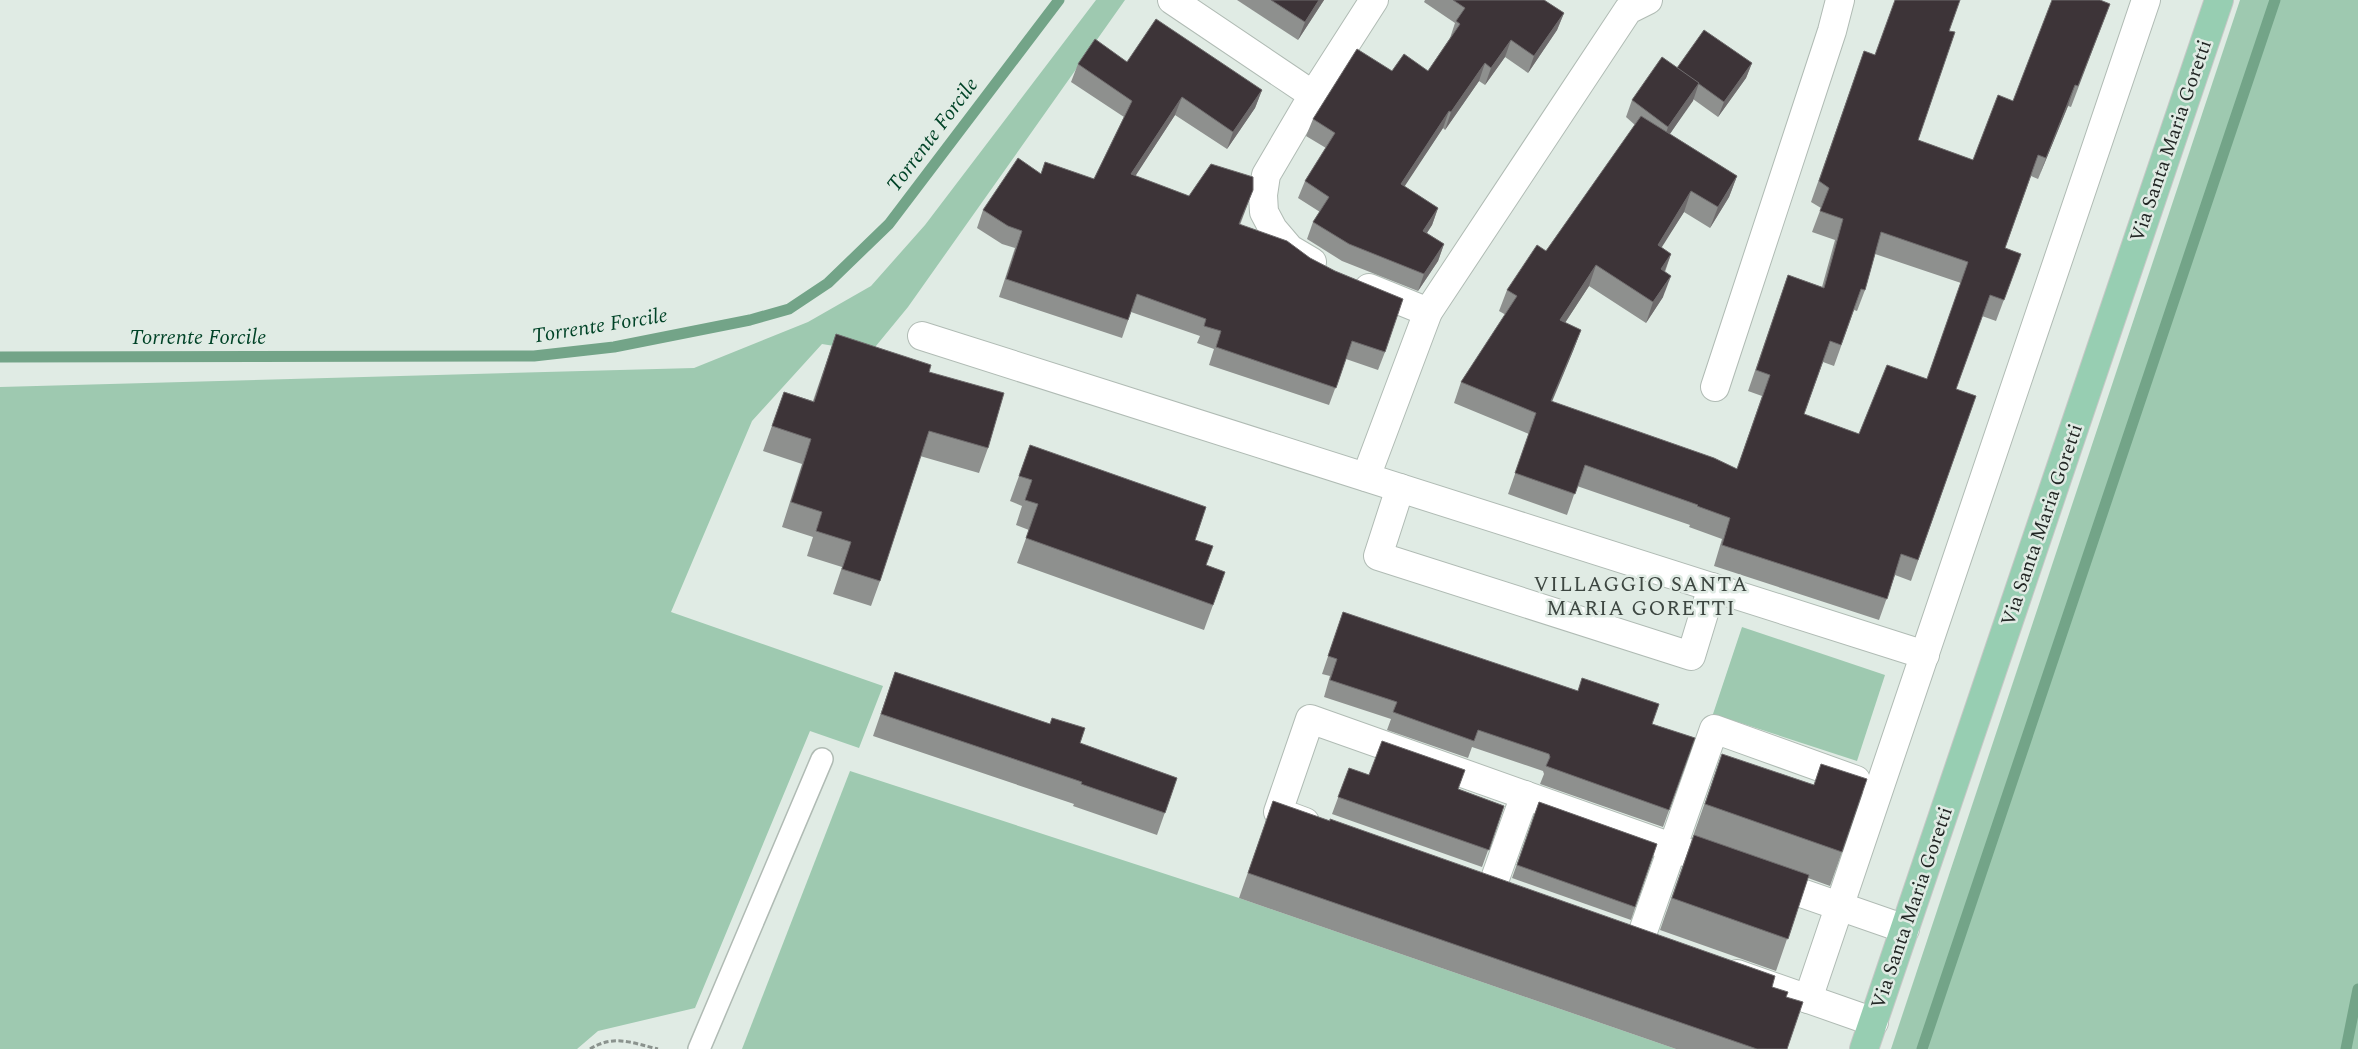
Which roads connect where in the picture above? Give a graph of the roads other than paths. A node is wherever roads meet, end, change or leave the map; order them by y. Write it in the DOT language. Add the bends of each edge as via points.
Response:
graph roads {
  1 [pos="1172,0"];
  2 [pos="1374,0"];
  3 [pos="1840,0"];
  4 [pos="2146,0"];
  5 [pos="2219,0"];
  6 [pos="1630,3"];
  7 [pos="1313,94"];
  8 [pos="1428,312"];
  9 [pos="922,336"];
  10 [pos="1715,387"];
  11 [pos="1366,477"];
  12 [pos="1400,488"];
  13 [pos="1712,587"];
  14 [pos="1925,654"];
  15 [pos="822,759"];
  16 [pos="1880,788"];
  17 [pos="1525,795"];
  18 [pos="1324,828"];
  19 [pos="1673,848"];
  20 [pos="1464,878"];
  21 [pos="1840,906"];
  22 [pos="1905,929"];
  23 [pos="1612,930"];
  24 [pos="1715,966"];
  25 [pos="1808,999"];
  26 [pos="1874,1022"];
  27 [pos="699,1049"];
  28 [pos="1864,1049"];
  1 -- 7 [label="street"];
  2 -- 7 [label="street"];
  3 -- 10 [label="street"];
  4 -- 14 [label="street"];
  5 -- 22 [label="main road, Via Santa Maria Goretti"];
  6 -- 8 [label="street"];
  7 -- 8 [label="street" via="1266,175 1264,212 1290,249 1340,276"];
  8 -- 11 [label="street"];
  9 -- 11 [label="street"];
  11 -- 12 [label="street"];
  12 -- 13 [label="street"];
  12 -- 13 [label="street" via="1378,556 1691,656"];
  13 -- 14 [label="street"];
  14 -- 16 [label="street"];
  15 -- 27 [label="lane"];
  16 -- 19 [label="street" via="1714,729"];
  16 -- 21 [label="street"];
  17 -- 18 [label="street" via="1310,720 1278,812"];
  17 -- 19 [label="street"];
  17 -- 20 [label="street" via="1502,891"];
  19 -- 21 [label="street"];
  19 -- 23 [label="street" via="1650,943"];
  21 -- 22 [label="street"];
  21 -- 25 [label="street"];
  22 -- 26 [label="main road, Via Santa Maria Goretti"];
  24 -- 25 [label="street"];
  25 -- 26 [label="street"];
  26 -- 28 [label="main road, Via Santa Maria Goretti"];
}
